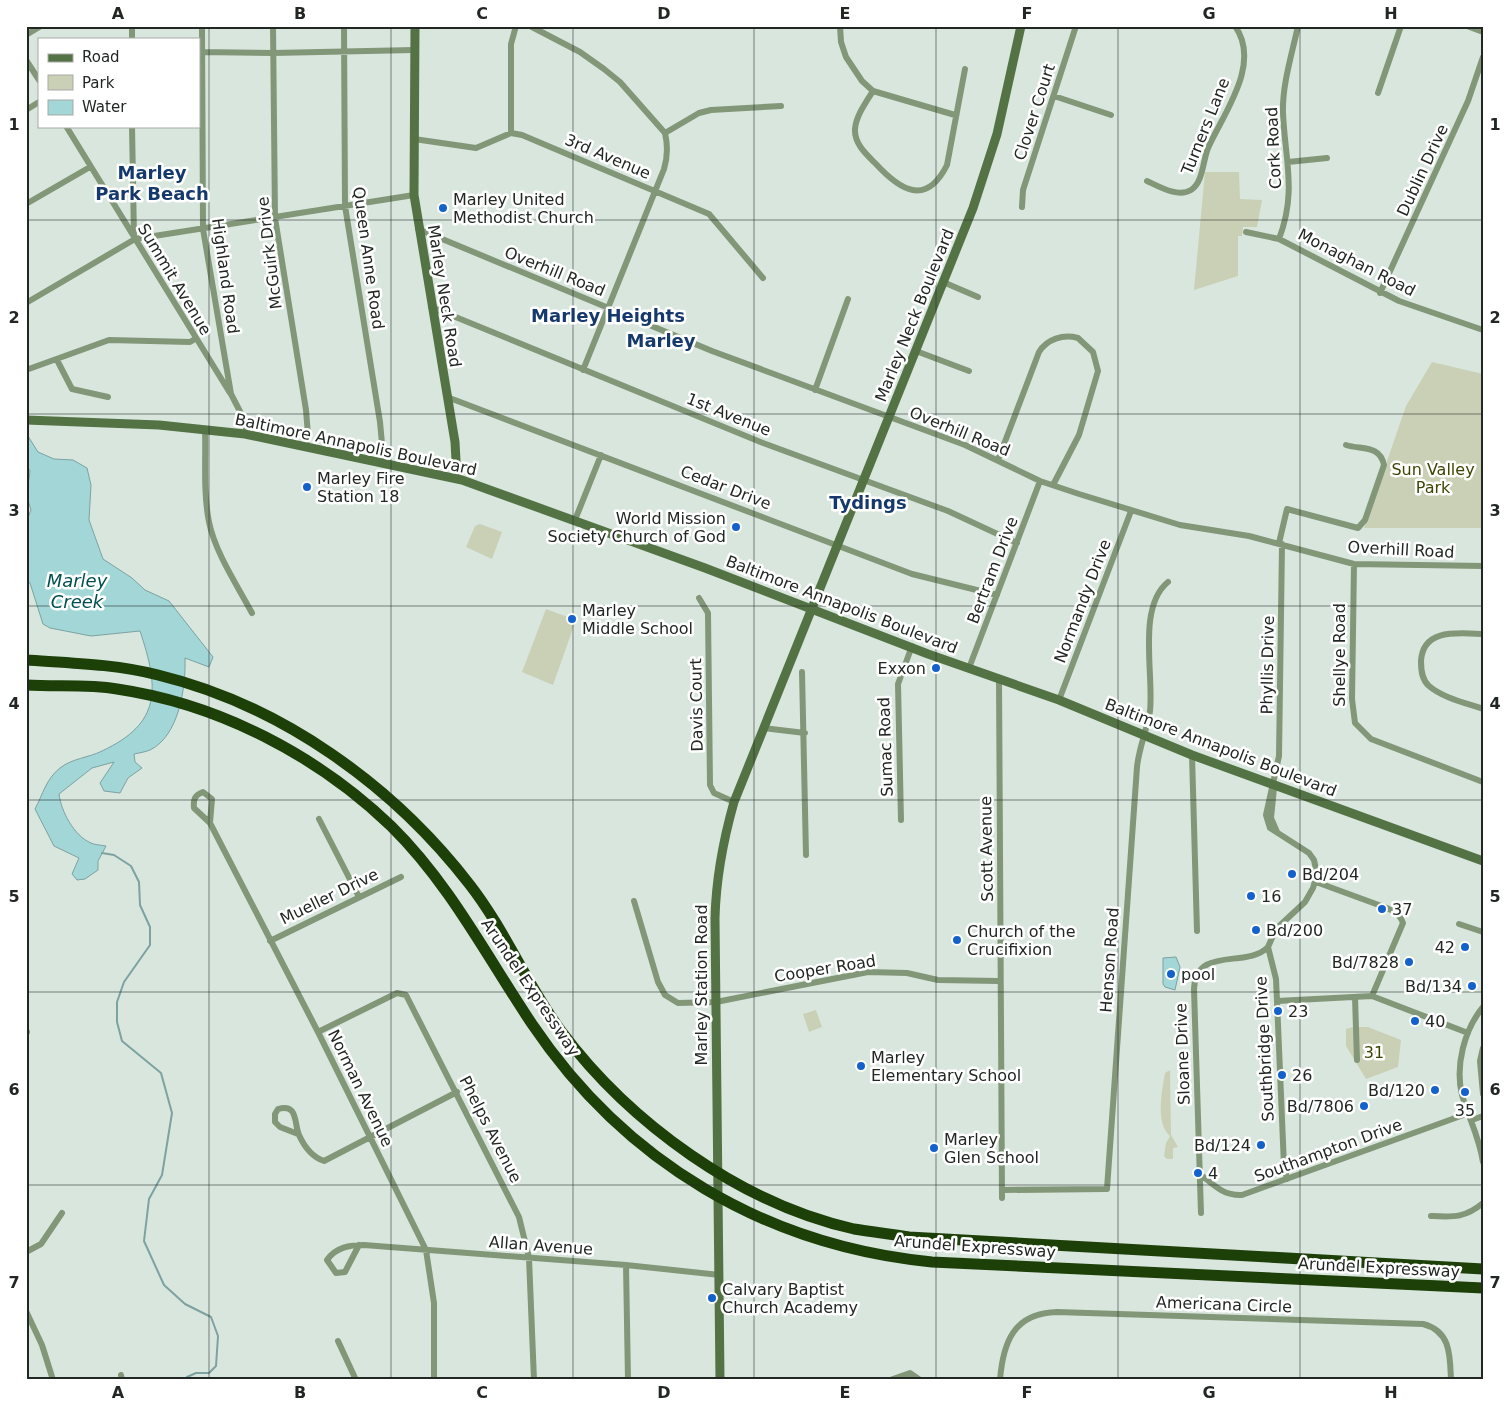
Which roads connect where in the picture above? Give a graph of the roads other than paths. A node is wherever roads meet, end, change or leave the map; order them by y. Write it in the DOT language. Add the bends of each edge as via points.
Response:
graph roads {
  1 [pos="41,26"];
  2 [pos="202,26"];
  3 [pos="273,26"];
  4 [pos="344,26"];
  5 [pos="415,26"];
  6 [pos="516,26"];
  7 [pos="530,26"];
  8 [pos="840,26"];
  9 [pos="1021,26"];
  10 [pos="1076,26"];
  11 [pos="1235,26"];
  12 [pos="1298,26"];
  13 [pos="1402,26"];
  14 [pos="1467,26"];
  15 [pos="1483,32"];
  16 [pos="26,35"];
  17 [pos="414,50"];
  18 [pos="344,51"];
  19 [pos="201,52"];
  20 [pos="273,54"];
  21 [pos="1483,57"];
  22 [pos="26,60"];
  23 [pos="965,69"];
  24 [pos="38,78"];
  25 [pos="873,91"];
  26 [pos="1378,93"];
  27 [pos="1054,96"];
  28 [pos="38,103"];
  29 [pos="782,106"];
  30 [pos="26,110"];
  31 [pos="955,115"];
  32 [pos="1111,115"];
  33 [pos="67,128"];
  34 [pos="132,128"];
  35 [pos="511,133"];
  36 [pos="665,133"];
  37 [pos="414,139"];
  38 [pos="1327,158"];
  39 [pos="1288,162"];
  40 [pos="90,167"];
  41 [pos="1147,181"];
  42 [pos="656,191"];
  43 [pos="414,195"];
  44 [pos="26,204"];
  45 [pos="345,206"];
  46 [pos="1022,207"];
  47 [pos="275,218"];
  48 [pos="203,229"];
  49 [pos="418,229"];
  50 [pos="1246,232"];
  51 [pos="134,239"];
  52 [pos="1279,239"];
  53 [pos="763,278"];
  54 [pos="943,282"];
  55 [pos="1380,293"];
  56 [pos="978,297"];
  57 [pos="848,299"];
  58 [pos="26,303"];
  59 [pos="607,307"];
  60 [pos="431,308"];
  61 [pos="1483,330"];
  62 [pos="195,339"];
  63 [pos="916,350"];
  64 [pos="57,360"];
  65 [pos="26,370"];
  66 [pos="583,370"];
  67 [pos="970,372"];
  68 [pos="815,390"];
  69 [pos="231,394"];
  70 [pos="108,397"];
  71 [pos="447,397"];
  72 [pos="888,417"];
  73 [pos="28,420"];
  74 [pos="205,428"];
  75 [pos="245,434"];
  76 [pos="1346,445"];
  77 [pos="306,446"];
  78 [pos="601,455"];
  79 [pos="998,460"];
  80 [pos="381,463"];
  81 [pos="457,479"];
  82 [pos="863,481"];
  83 [pos="1040,482"];
  84 [pos="1053,485"];
  85 [pos="1132,511"];
  86 [pos="575,520"];
  87 [pos="839,544"];
  88 [pos="1017,544"];
  89 [pos="1280,544"];
  90 [pos="1354,564"];
  91 [pos="1483,566"];
  92 [pos="1168,582"];
  93 [pos="997,595"];
  94 [pos="699,598"];
  95 [pos="812,608"];
  96 [pos="252,613"];
  97 [pos="1483,634"];
  98 [pos="912,646"];
  99 [pos="26,660"];
  100 [pos="969,668"];
  101 [pos="802,672"];
  102 [pos="999,679"];
  103 [pos="26,685"];
  104 [pos="1059,700"];
  105 [pos="1483,709"];
  106 [pos="763,728"];
  107 [pos="805,733"];
  108 [pos="1145,734"];
  109 [pos="1192,755"];
  110 [pos="1483,782"];
  111 [pos="1274,785"];
  112 [pos="734,802"];
  113 [pos="319,819"];
  114 [pos="901,820"];
  115 [pos="210,823"];
  116 [pos="806,855"];
  117 [pos="1483,861"];
  118 [pos="401,877"];
  119 [pos="1316,882"];
  120 [pos="359,897"];
  121 [pos="634,902"];
  122 [pos="1459,924"];
  123 [pos="1197,931"];
  124 [pos="1483,932"];
  125 [pos="270,941"];
  126 [pos="1268,947"];
  127 [pos="999,981"];
  128 [pos="1372,996"];
  129 [pos="1355,997"];
  130 [pos="1277,1000"];
  131 [pos="716,1002"];
  132 [pos="1483,1007"];
  133 [pos="318,1032"];
  134 [pos="1468,1033"];
  135 [pos="1483,1048"];
  136 [pos="1357,1060"];
  137 [pos="457,1092"];
  138 [pos="1483,1094"];
  139 [pos="1469,1112"];
  140 [pos="1483,1116"];
  141 [pos="1472,1120"];
  142 [pos="298,1134"];
  143 [pos="369,1136"];
  144 [pos="1481,1138"];
  145 [pos="1483,1162"];
  146 [pos="1200,1174"];
  147 [pos="1287,1179"];
  148 [pos="1002,1190"];
  149 [pos="1002,1198"];
  150 [pos="1483,1203"];
  151 [pos="62,1213"];
  152 [pos="1201,1213"];
  153 [pos="1431,1216"];
  154 [pos="359,1245"];
  155 [pos="426,1250"];
  156 [pos="26,1252"];
  157 [pos="529,1258"];
  158 [pos="626,1265"];
  159 [pos="1483,1269"];
  160 [pos="720,1275"];
  161 [pos="1342,1282"];
  162 [pos="1483,1288"];
  163 [pos="1483,1295"];
  164 [pos="26,1310"];
  165 [pos="338,1340"];
  166 [pos="53,1380"];
  167 [pos="356,1380"];
  168 [pos="434,1380"];
  169 [pos="534,1380"];
  170 [pos="628,1380"];
  171 [pos="720,1380"];
  172 [pos="890,1380"];
  173 [pos="920,1380"];
  174 [pos="1000,1380"];
  175 [pos="1452,1380"];
  1 -- 16 [label="street"];
  2 -- 19 [label="street, Highland Road"];
  3 -- 20 [label="street, McGuirk Drive"];
  4 -- 18 [label="street, Queen Anne Road"];
  5 -- 17 [label="main road, Marley Neck Road"];
  6 -- 35 [label="street" via="511,44"];
  7 -- 36 [label="street" via="580,52 604,69 620,82"];
  8 -- 25 [label="street" via="846,57"];
  9 -- 54 [label="main road, Marley Neck Boulevard" via="997,134 973,208"];
  10 -- 27 [label="street, Clover Court"];
  11 -- 41 [label="street, Turners Lane" via="1243,42 1239,87 1208,149 1197,184 1190,191 1181,193"];
  12 -- 39 [label="street, Cork Road" via="1284,97"];
  13 -- 26 [label="street"];
  14 -- 15 [label="street"];
  17 -- 18 [label="street"];
  17 -- 37 [label="main road, Marley Neck Road"];
  18 -- 20 [label="street"];
  18 -- 45 [label="street, Queen Anne Road"];
  19 -- 20 [label="street"];
  19 -- 48 [label="street, Highland Road"];
  20 -- 47 [label="street, McGuirk Drive"];
  21 -- 55 [label="street, Dublin Drive" via="1461,119"];
  22 -- 24 [label="street"];
  23 -- 31 [label="street"];
  25 -- 31 [label="street"];
  25 -- 31 [label="street" via="855,129 857,140 884,174 907,190 922,189 941,178 947,165"];
  27 -- 32 [label="street"];
  27 -- 46 [label="street, Clover Court" via="1023,190"];
  28 -- 30 [label="street"];
  29 -- 36 [label="street" via="711,110 699,113"];
  33 -- 40 [label="street, Summit Avenue"];
  34 -- 51 [label="street"];
  35 -- 37 [label="street" via="476,148"];
  35 -- 42 [label="street, 3rd Avenue"];
  36 -- 42 [label="street" via="667,160"];
  37 -- 43 [label="main road, Marley Neck Road"];
  38 -- 39 [label="street"];
  39 -- 52 [label="street, Cork Road" via="1290,204"];
  40 -- 44 [label="street"];
  40 -- 51 [label="street, Summit Avenue"];
  42 -- 53 [label="street, 3rd Avenue" via="709,214"];
  42 -- 59 [label="street"];
  43 -- 45 [label="street"];
  43 -- 49 [label="main road, Marley Neck Road"];
  45 -- 47 [label="street"];
  45 -- 80 [label="street, Queen Anne Road" via="380,420"];
  47 -- 48 [label="street"];
  47 -- 77 [label="street, McGuirk Drive" via="306,410"];
  48 -- 51 [label="street"];
  48 -- 69 [label="street, Highland Road"];
  49 -- 59 [label="street, Overhill Road"];
  49 -- 60 [label="main road, Marley Neck Road"];
  50 -- 52 [label="street, Monaghan Road"];
  51 -- 58 [label="street"];
  51 -- 62 [label="street, Summit Avenue"];
  52 -- 55 [label="street, Monaghan Road"];
  54 -- 56 [label="street"];
  54 -- 63 [label="main road, Marley Neck Boulevard"];
  55 -- 61 [label="street, Monaghan Road"];
  57 -- 68 [label="street"];
  59 -- 66 [label="street"];
  59 -- 68 [label="street, Overhill Road"];
  60 -- 66 [label="street, 1st Avenue"];
  60 -- 71 [label="main road, Marley Neck Road"];
  62 -- 64 [label="street" via="190,342 109,340"];
  62 -- 69 [label="street, Summit Avenue"];
  63 -- 67 [label="street"];
  63 -- 72 [label="main road, Marley Neck Boulevard"];
  64 -- 65 [label="street"];
  64 -- 70 [label="street" via="72,389"];
  66 -- 82 [label="street, 1st Avenue"];
  68 -- 72 [label="street, Overhill Road"];
  69 -- 75 [label="street, Highland Road" via="247,426"];
  71 -- 78 [label="street, Cedar Drive"];
  71 -- 81 [label="main road, Marley Neck Road"];
  72 -- 79 [label="street, Overhill Road"];
  72 -- 82 [label="main road, Marley Neck Boulevard"];
  73 -- 74 [label="main road, Baltimore Annapolis Boulevard"];
  74 -- 75 [label="main road, Baltimore Annapolis Boulevard"];
  74 -- 96 [label="street" via="209,522 215,541"];
  75 -- 77 [label="main road, Baltimore Annapolis Boulevard"];
  76 -- 89 [label="street, Phyllis Drive" via="1378,451 1383,456 1384,465 1365,520 1358,528 1287,509"];
  77 -- 80 [label="main road, Baltimore Annapolis Boulevard"];
  78 -- 86 [label="street"];
  78 -- 87 [label="street, Cedar Drive"];
  79 -- 83 [label="street, Overhill Road"];
  79 -- 84 [label="street" via="1038,352 1058,338 1078,338 1093,352 1098,371 1079,435"];
  80 -- 81 [label="main road, Baltimore Annapolis Boulevard"];
  81 -- 86 [label="main road, Baltimore Annapolis Boulevard"];
  82 -- 87 [label="main road, Marley Neck Boulevard"];
  82 -- 88 [label="street, 1st Avenue" via="948,511"];
  83 -- 84 [label="street, Overhill Road"];
  83 -- 88 [label="street, Bertram Drive"];
  84 -- 85 [label="street, Overhill Road"];
  85 -- 89 [label="street, Overhill Road" via="1180,525"];
  85 -- 104 [label="street, Normandy Drive"];
  86 -- 95 [label="main road, Baltimore Annapolis Boulevard"];
  87 -- 93 [label="street, Cedar Drive" via="912,574"];
  87 -- 95 [label="main road, Marley Neck Boulevard"];
  88 -- 93 [label="street, Bertram Drive"];
  89 -- 90 [label="street, Overhill Road"];
  89 -- 111 [label="street, Phyllis Drive" via="1279,756"];
  90 -- 91 [label="street, Overhill Road"];
  90 -- 110 [label="street, Shellye Road" via="1352,699 1355,723 1371,739"];
  92 -- 108 [label="street, Henson Road" via="1156,595 1152,609 1150,710"];
  93 -- 100 [label="street, Bertram Drive"];
  94 -- 112 [label="street, Davis Court" via="708,613 710,785 714,792"];
  95 -- 98 [label="main road, Baltimore Annapolis Boulevard"];
  95 -- 106 [label="main road, Marley Station Road"];
  97 -- 105 [label="street" via="1434,637 1425,646 1421,667 1425,682 1433,690"];
  98 -- 100 [label="main road, Baltimore Annapolis Boulevard"];
  98 -- 114 [label="street, Sumac Road" via="898,684"];
  99 -- 159 [label="highway, Arundel Expressway" via="142,671 224,694 301,734 355,771 396,806 471,886 560,1030 638,1115 741,1186 799,1212 853,1228 909,1237"];
  100 -- 102 [label="main road, Baltimore Annapolis Boulevard"];
  101 -- 107 [label="street"];
  102 -- 104 [label="main road, Baltimore Annapolis Boulevard"];
  102 -- 127 [label="street, Scott Avenue"];
  103 -- 161 [label="highway, Arundel Expressway" via="114,688 195,708 251,730 309,762 343,786 385,821 442,885 533,1025 578,1084 610,1118 652,1154 691,1181 769,1222 823,1241 914,1260"];
  104 -- 108 [label="main road, Baltimore Annapolis Boulevard"];
  106 -- 107 [label="street"];
  106 -- 112 [label="main road, Marley Station Road"];
  107 -- 116 [label="street"];
  108 -- 109 [label="main road, Baltimore Annapolis Boulevard"];
  108 -- 148 [label="street, Henson Road" via="1139,747 1136,776 1107,1189"];
  109 -- 111 [label="main road, Baltimore Annapolis Boulevard"];
  109 -- 123 [label="street"];
  111 -- 117 [label="main road, Baltimore Annapolis Boulevard"];
  111 -- 119 [label="street" via="1271,818 1277,832 1314,860"];
  112 -- 131 [label="main road, Marley Station Road" via="718,870"];
  113 -- 120 [label="street"];
  115 -- 115 [label="street, Norman Avenue" via="212,799 203,792 196,795 194,808"];
  115 -- 125 [label="street, Norman Avenue"];
  118 -- 120 [label="street, Mueller Drive"];
  119 -- 126 [label="street" via="1305,902 1276,929"];
  119 -- 128 [label="street" via="1387,908 1402,920"];
  120 -- 125 [label="street, Mueller Drive"];
  121 -- 131 [label="street, Cooper Road" via="658,982 665,995 678,1003"];
  122 -- 124 [label="street"];
  125 -- 133 [label="street, Norman Avenue"];
  126 -- 130 [label="street, Southbridge Drive" via="1276,979"];
  126 -- 146 [label="street, Sloane Drive" via="1255,956 1207,964 1196,976"];
  127 -- 131 [label="street, Cooper Road" via="938,980 907,973 868,972"];
  127 -- 148 [label="street, Scott Avenue"];
  128 -- 129 [label="street"];
  128 -- 134 [label="street"];
  129 -- 130 [label="street"];
  129 -- 136 [label="street"];
  130 -- 147 [label="street, Southbridge Drive"];
  131 -- 160 [label="main road, Marley Station Road"];
  132 -- 134 [label="street"];
  133 -- 137 [label="street, Phelps Avenue" via="396,993 406,995"];
  133 -- 143 [label="street, Norman Avenue"];
  134 -- 139 [label="street" via="1459,1071 1462,1094"];
  135 -- 138 [label="street" via="1480,1061"];
  137 -- 143 [label="street"];
  137 -- 157 [label="street, Phelps Avenue" via="519,1216"];
  139 -- 141 [label="street"];
  139 -- 147 [label="street, Southampton Drive"];
  140 -- 141 [label="street"];
  141 -- 144 [label="street"];
  142 -- 142 [label="street" via="296,1116 291,1109 278,1109 275,1122"];
  142 -- 143 [label="street" via="316,1158 324,1161"];
  143 -- 155 [label="street, Norman Avenue"];
  144 -- 145 [label="street"];
  146 -- 147 [label="street, Southampton Drive" via="1216,1188 1232,1195 1253,1192"];
  146 -- 152 [label="street, Sloane Drive"];
  148 -- 149 [label="street, Scott Avenue"];
  150 -- 153 [label="street" via="1462,1216"];
  151 -- 156 [label="street" via="44,1240"];
  154 -- 154 [label="street, Allan Avenue" via="345,1272 336,1274 327,1260 331,1254 340,1248"];
  154 -- 155 [label="street, Allan Avenue"];
  155 -- 157 [label="street, Allan Avenue"];
  155 -- 168 [label="street, Norman Avenue" via="434,1303"];
  157 -- 158 [label="street, Allan Avenue"];
  157 -- 169 [label="street, Phelps Avenue"];
  158 -- 160 [label="street, Allan Avenue"];
  158 -- 170 [label="street"];
  160 -- 171 [label="main road, Marley Station Road"];
  161 -- 162 [label="highway, Arundel Expressway"];
  161 -- 163 [label="highway" via="1355,1287"];
  164 -- 166 [label="street"];
  165 -- 167 [label="street"];
  172 -- 173 [label="street" via="910,1373"];
  174 -- 175 [label="street, Americana Circle" via="1004,1348 1014,1331 1034,1315 1057,1312 1423,1324 1445,1339"];
}
